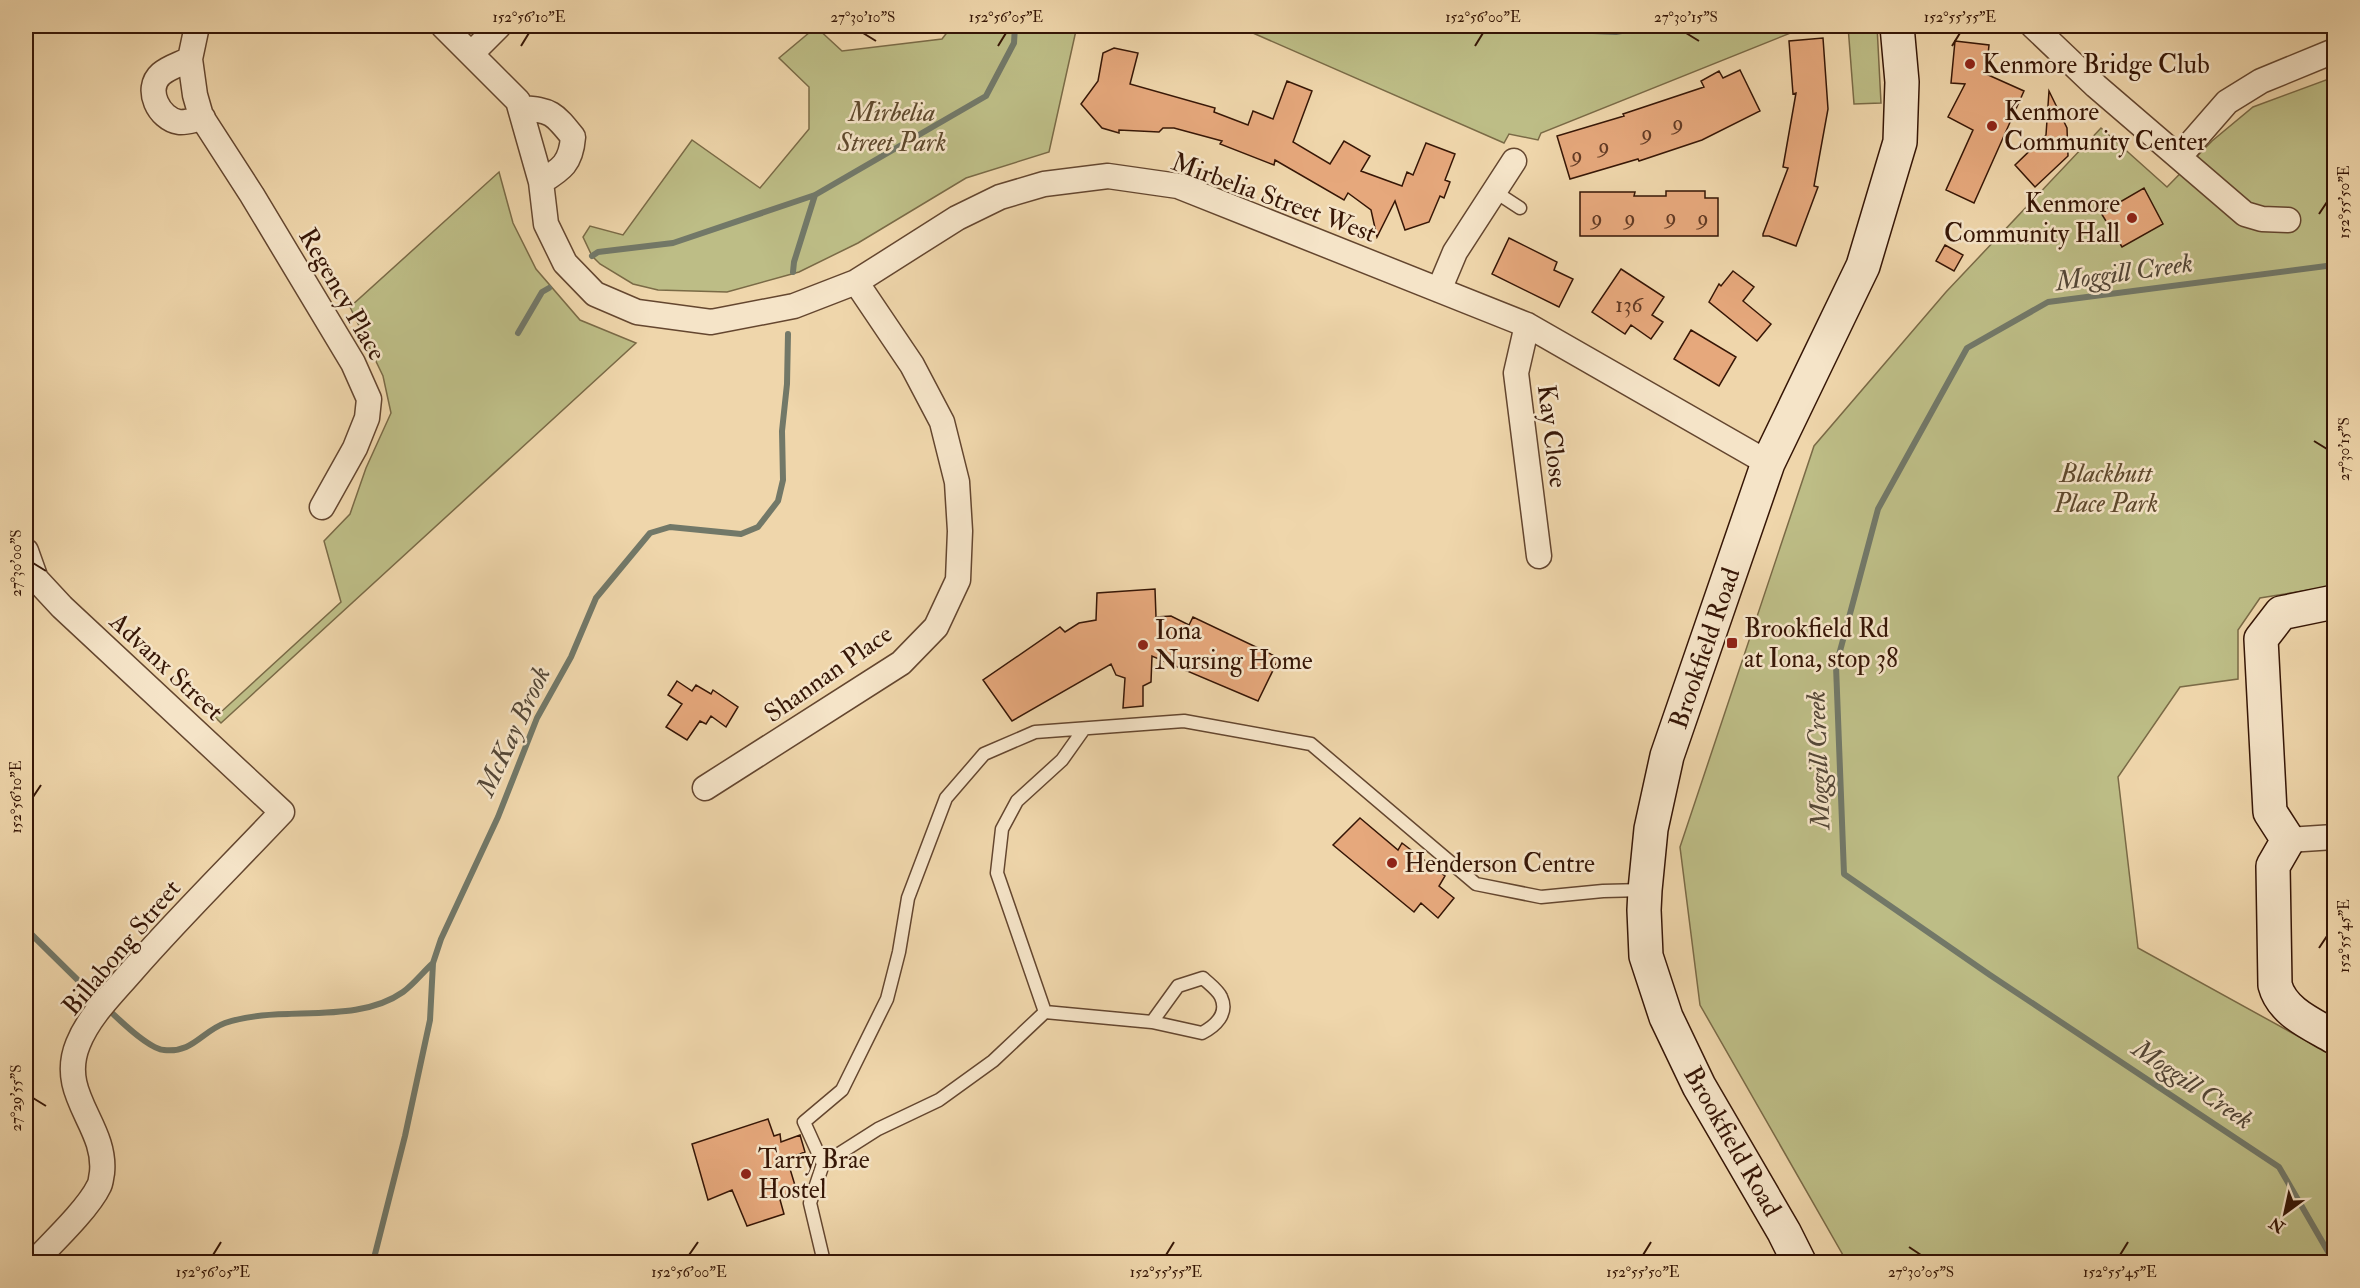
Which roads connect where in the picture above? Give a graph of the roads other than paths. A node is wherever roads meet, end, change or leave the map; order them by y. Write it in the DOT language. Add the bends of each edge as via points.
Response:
graph roads {
  1 [pos="197,26"];
  2 [pos="442,26"];
  3 [pos="499,26"];
  4 [pos="1897,26"];
  5 [pos="2033,26"];
  6 [pos="2334,51"];
  7 [pos="472,53"];
  8 [pos="190,59"];
  9 [pos="521,108"];
  10 [pos="202,118"];
  11 [pos="2179,157"];
  12 [pos="1514,160"];
  13 [pos="541,182"];
  14 [pos="1494,191"];
  15 [pos="1520,208"];
  16 [pos="2288,220"];
  17 [pos="856,282"];
  18 [pos="1439,290"];
  19 [pos="1527,325"];
  20 [pos="1768,464"];
  21 [pos="322,507"];
  22 [pos="26,551"];
  23 [pos="1539,556"];
  24 [pos="2334,602"];
  25 [pos="1084,729"];
  26 [pos="705,788"];
  27 [pos="282,812"];
  28 [pos="2334,837"];
  29 [pos="2288,840"];
  30 [pos="1645,890"];
  31 [pos="1045,1012"];
  32 [pos="1152,1022"];
  33 [pos="2334,1037"];
  34 [pos="823,1164"];
  35 [pos="34,1263"];
  36 [pos="824,1263"];
  37 [pos="1799,1263"];
  1 -- 8 [label="street, Regency Place"];
  2 -- 7 [label="street, Mirbelia Street West"];
  3 -- 7 [label="street"];
  4 -- 20 [label="main road, Brookfield Road" via="1902,82 1900,142 1863,266"];
  5 -- 11 [label="street"];
  6 -- 11 [label="street" via="2261,81 2226,102"];
  7 -- 9 [label="street, Mirbelia Street West"];
  8 -- 10 [label="street, Regency Place"];
  8 -- 10 [label="street" via="159,76 153,89 155,103 165,115 179,122"];
  9 -- 13 [label="street, Mirbelia Street West"];
  9 -- 13 [label="street" via="544,109 573,137 572,154 561,170"];
  10 -- 21 [label="street, Regency Place" via="353,363 369,399 368,418 355,448"];
  11 -- 16 [label="street" via="2246,214"];
  12 -- 14 [label="street"];
  13 -- 17 [label="street, Mirbelia Street West" via="546,224 565,263 595,294 637,312 711,322 794,306"];
  14 -- 15 [label="lane"];
  14 -- 18 [label="street" via="1455,252"];
  17 -- 18 [label="street, Mirbelia Street West" via="957,218 1000,197 1044,184 1108,176 1178,186"];
  17 -- 26 [label="street, Shannan Place" via="912,365 942,422 957,482 958,580 936,627 901,663"];
  18 -- 19 [label="street, Mirbelia Street West"];
  19 -- 20 [label="street, Mirbelia Street West"];
  19 -- 23 [label="street, Kay Close" via="1516,373"];
  20 -- 30 [label="main road, Brookfield Road" via="1667,756 1651,829"];
  22 -- 27 [label="street, Advanx Street" via="36,579 62,607"];
  24 -- 29 [label="main road" via="2281,613 2261,639 2270,812"];
  25 -- 30 [label="lane" via="1185,721 1311,744 1476,884 1541,897"];
  25 -- 31 [label="lane" via="1062,760 1017,801 1002,829 997,873"];
  25 -- 34 [label="lane" via="1035,732 984,754 946,798 908,898 887,999 842,1089 804,1122"];
  27 -- 35 [label="street, Billabong Street" via="154,945 95,1013 78,1042 72,1082 104,1157 100,1185"];
  28 -- 29 [label="street"];
  29 -- 33 [label="main road" via="2273,866 2275,985 2278,997 2292,1012"];
  30 -- 37 [label="main road, Brookfield Road" via="1646,956 1666,1017"];
  31 -- 32 [label="lane"];
  31 -- 34 [label="lane" via="993,1061 939,1100 878,1129"];
  32 -- 32 [label="lane" via="1178,986 1203,978 1221,997 1222,1012 1216,1025 1202,1033"];
  34 -- 36 [label="lane" via="810,1203"];
}
